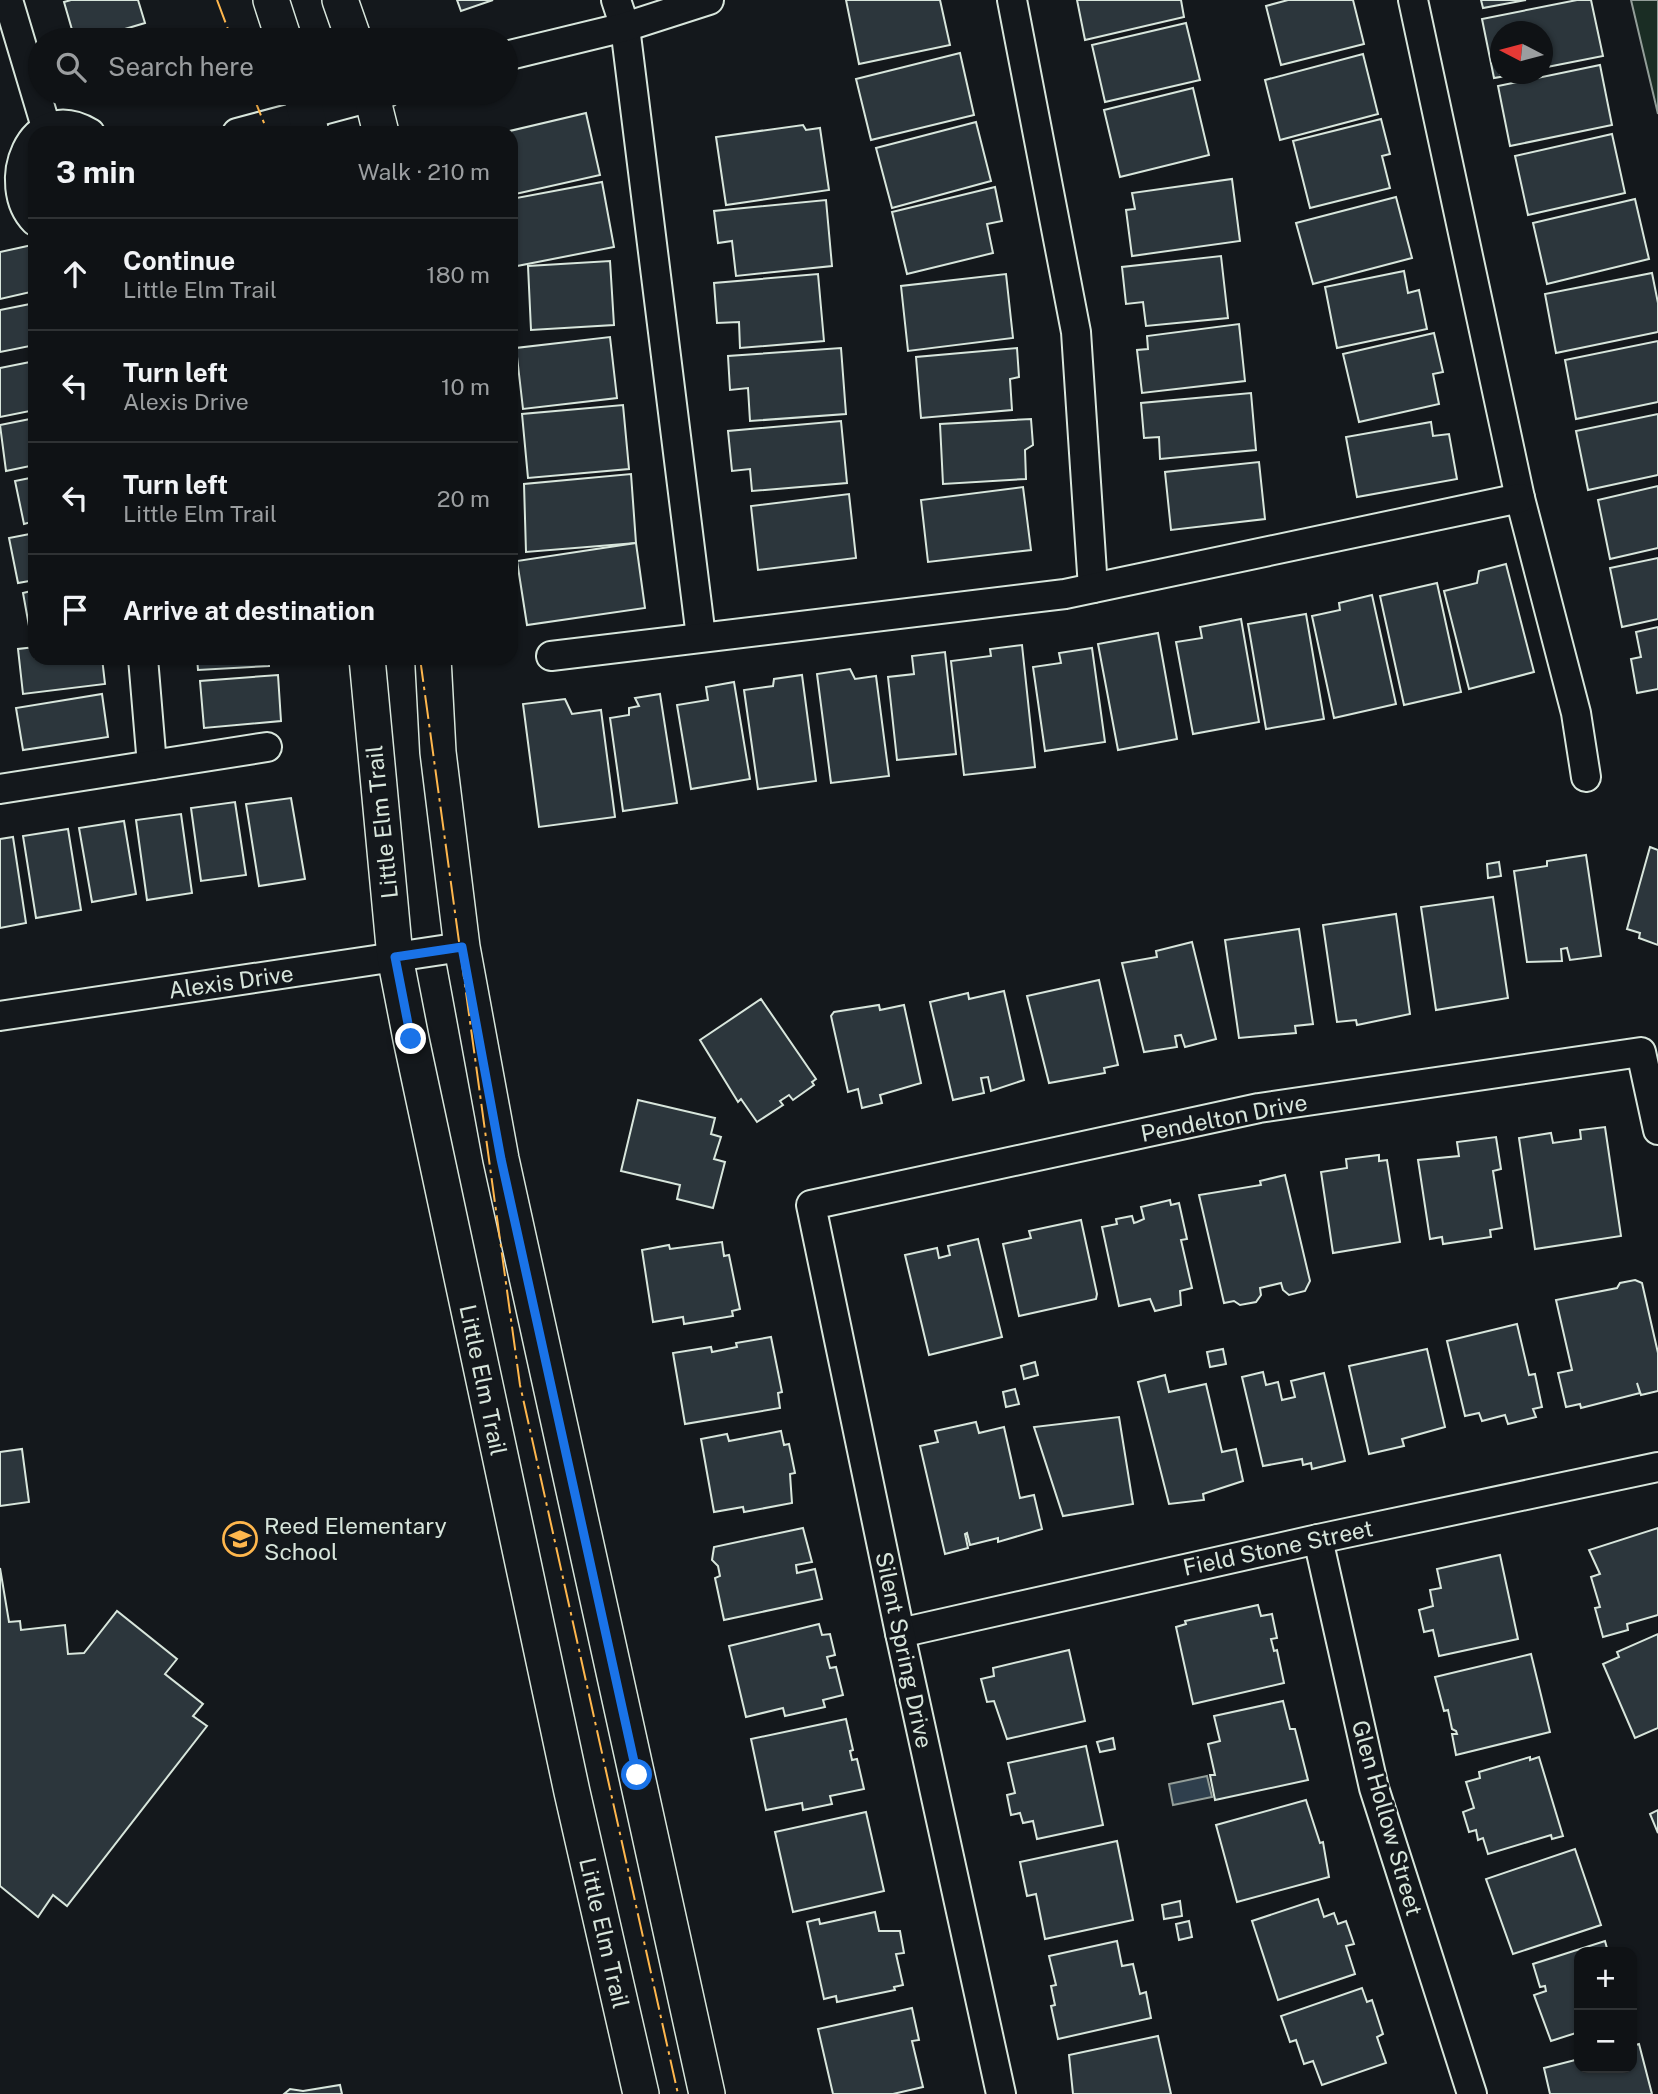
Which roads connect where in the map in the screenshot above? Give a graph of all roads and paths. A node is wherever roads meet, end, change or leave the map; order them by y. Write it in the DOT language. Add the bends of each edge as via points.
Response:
graph roads {
  1 [pos="8,0"];
  2 [pos="271,0"];
  3 [pos="340,0"];
  4 [pos="616,0"];
  5 [pos="709,0"];
  6 [pos="1012,0"];
  7 [pos="1413,0"];
  8 [pos="625,27"];
  9 [pos="280,28"];
  10 [pos="350,28"];
  11 [pos="518,53"];
  12 [pos="28,67"];
  13 [pos="39,105"];
  14 [pos="336,105"];
  15 [pos="378,105"];
  16 [pos="306,113"];
  17 [pos="46,126"];
  18 [pos="52,126"];
  19 [pos="69,126"];
  20 [pos="261,126"];
  21 [pos="380,126"];
  22 [pos="28,139"];
  23 [pos="6,193"];
  24 [pos="28,215"];
  25 [pos="1520,498"];
  26 [pos="1093,588"];
  27 [pos="701,638"];
  28 [pos="551,656"];
  29 [pos="145,665"];
  30 [pos="368,665"];
  31 [pos="433,665"];
  32 [pos="267,747"];
  33 [pos="152,765"];
  34 [pos="1586,777"];
  35 [pos="0,789"];
  36 [pos="462,947"];
  37 [pos="395,957"];
  38 [pos="0,1016"];
  39 [pos="1658,1130"];
  40 [pos="811,1205"];
  41 [pos="1658,1467"];
  42 [pos="1318,1539"];
  43 [pos="900,1633"];
  44 [pos="641,2094"];
  45 [pos="707,2094"];
  46 [pos="1001,2094"];
  47 [pos="1472,2094"];
  1 -- 12 [label="street"];
  2 -- 9 [label="street"];
  3 -- 10 [label="street"];
  4 -- 8 [label="street"];
  5 -- 8 [label="street"];
  6 -- 26 [label="street" via="1076,332"];
  7 -- 25 [label="street"];
  8 -- 11 [label="street"];
  8 -- 27 [label="street"];
  13 -- 17 [label="street"];
  14 -- 16 [label="street"];
  15 -- 21 [label="street"];
  16 -- 20 [label="street"];
  18 -- 19 [label="street"];
  22 -- 23 [label="street" via="12,160"];
  23 -- 24 [label="street"];
  25 -- 26 [label="street"];
  25 -- 34 [label="street" via="1576,713"];
  26 -- 27 [label="street"];
  27 -- 28 [label="street"];
  29 -- 33 [label="street"];
  30 -- 37 [label="street, Little Elm Trail"];
  31 -- 36 [label="street" via="438,752"];
  32 -- 33 [label="street"];
  33 -- 35 [label="street"];
  36 -- 37 [label="street, Alexis Drive"];
  36 -- 45 [label="street" via="501,1159"];
  37 -- 38 [label="street, Alexis Drive"];
  37 -- 44 [label="street, Little Elm Trail" via="572,1792"];
  39 -- 40 [label="street, Pendelton Drive" via="1641,1052 1259,1108"];
  40 -- 43 [label="street, Silent Spring Drive"];
  41 -- 42 [label="street, Field Stone Street"];
  42 -- 43 [label="street, Field Stone Street"];
  42 -- 47 [label="street, Glen Hollow Street" via="1374,1788"];
  43 -- 46 [label="street, Silent Spring Drive"];
}
